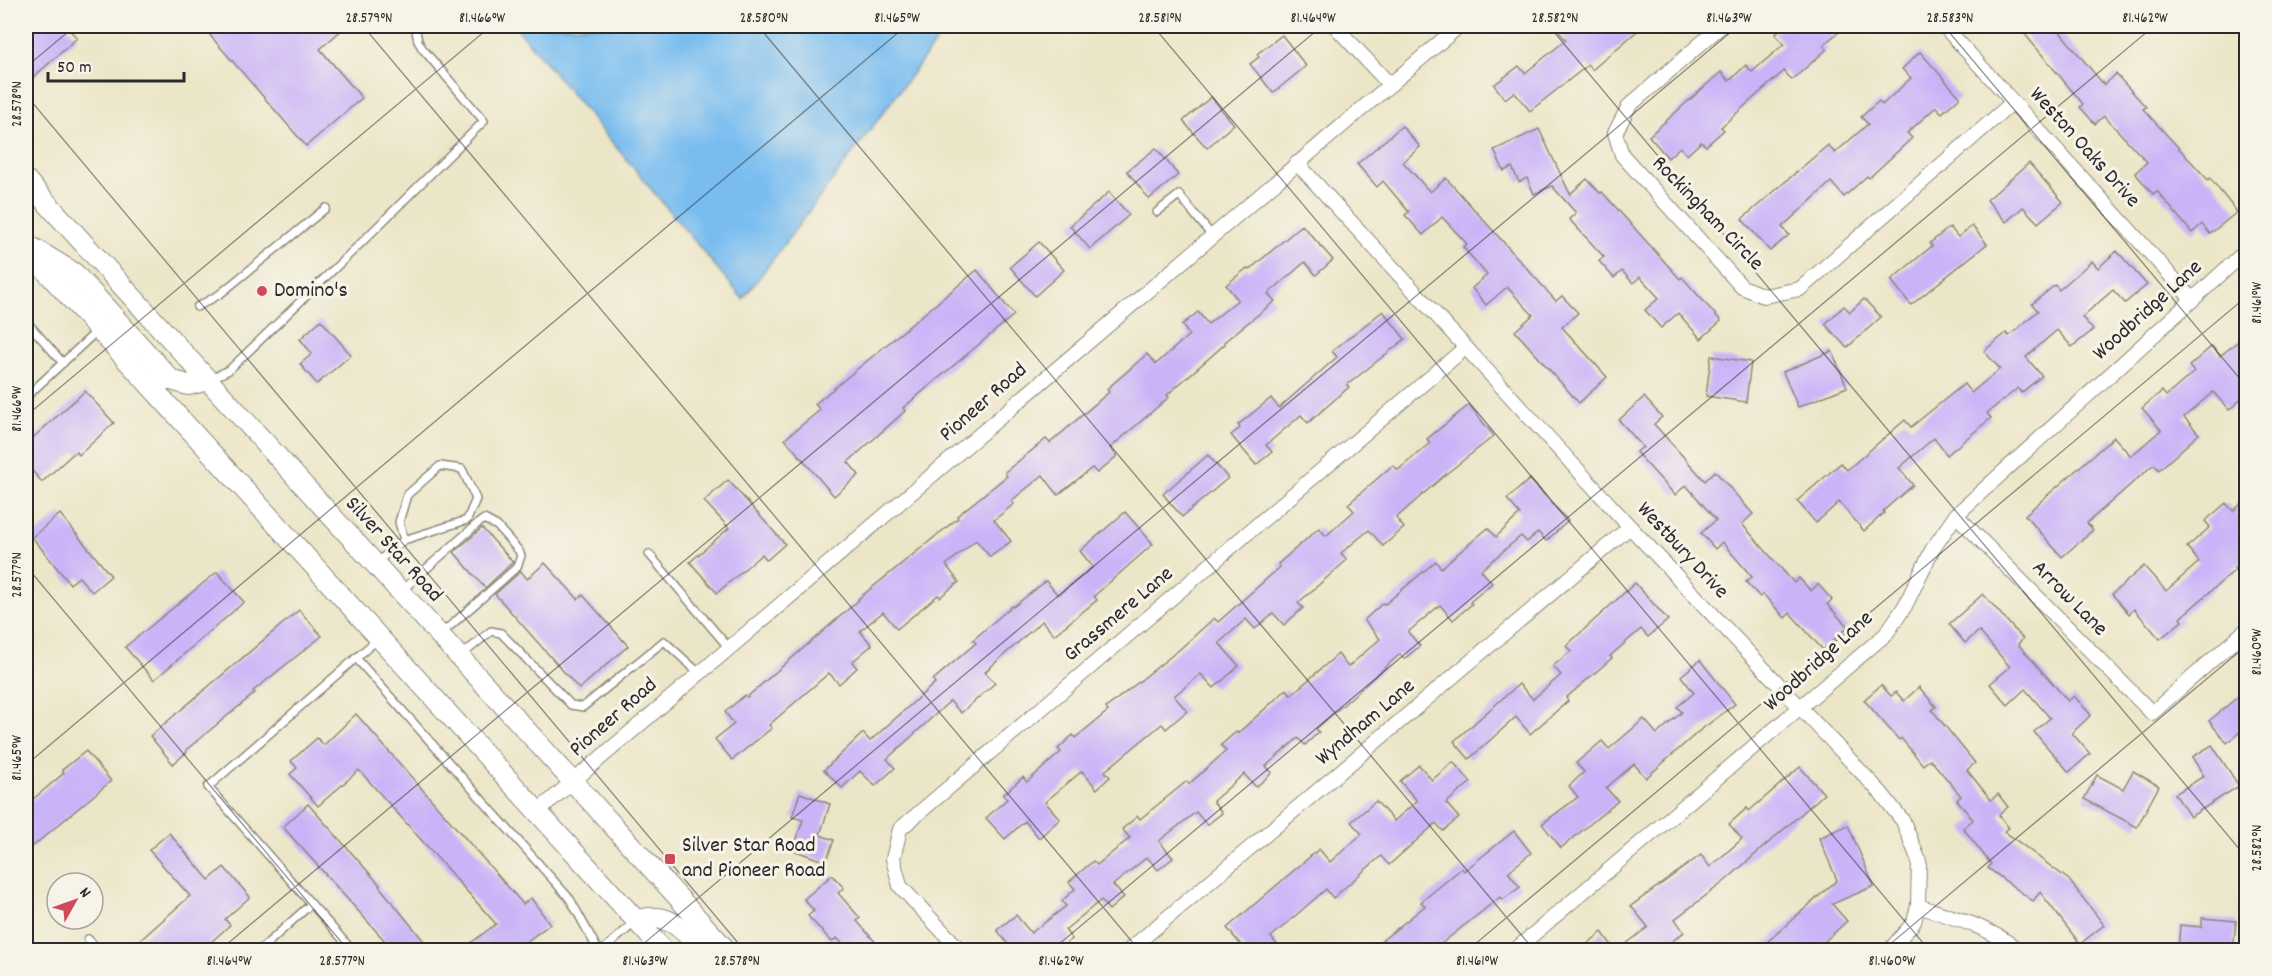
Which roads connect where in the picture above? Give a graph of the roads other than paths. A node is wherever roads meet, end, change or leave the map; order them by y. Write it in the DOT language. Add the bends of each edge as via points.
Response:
graph roads {
  1 [pos="415,26"];
  2 [pos="1335,26"];
  3 [pos="1459,26"];
  4 [pos="1721,26"];
  5 [pos="1944,26"];
  6 [pos="1389,85"];
  7 [pos="2013,102"];
  8 [pos="1297,164"];
  9 [pos="26,180"];
  10 [pos="326,208"];
  11 [pos="1157,212"];
  12 [pos="1213,237"];
  13 [pos="26,243"];
  14 [pos="26,249"];
  15 [pos="2247,251"];
  16 [pos="2192,299"];
  17 [pos="197,307"];
  18 [pos="26,321"];
  19 [pos="98,330"];
  20 [pos="1464,348"];
  21 [pos="63,363"];
  22 [pos="207,380"];
  23 [pos="26,397"];
  24 [pos="1956,515"];
  25 [pos="1630,527"];
  26 [pos="404,540"];
  27 [pos="649,554"];
  28 [pos="374,564"];
  29 [pos="400,592"];
  30 [pos="2247,630"];
  31 [pos="439,636"];
  32 [pos="379,638"];
  33 [pos="729,648"];
  34 [pos="356,658"];
  35 [pos="458,658"];
  36 [pos="699,673"];
  37 [pos="1800,708"];
  38 [pos="571,783"];
  39 [pos="537,812"];
  40 [pos="311,904"];
  41 [pos="1918,906"];
  42 [pos="636,921"];
  43 [pos="88,939"];
  44 [pos="99,951"];
  45 [pos="260,951"];
  46 [pos="352,951"];
  47 [pos="598,951"];
  48 [pos="603,951"];
  49 [pos="663,951"];
  50 [pos="702,951"];
  51 [pos="726,951"];
  52 [pos="960,951"];
  53 [pos="1129,951"];
  54 [pos="1515,951"];
  55 [pos="1890,951"];
  56 [pos="2018,951"];
  1 -- 22 [label="lane" via="422,48 484,121 229,370"];
  2 -- 6 [label="street"];
  3 -- 6 [label="street, Pioneer Road"];
  4 -- 7 [label="street, Rockingham Circle" via="1629,106 1615,133 1622,155 1742,287 1764,296 1800,289"];
  5 -- 7 [label="street, Weston Oaks Drive"];
  6 -- 8 [label="street, Pioneer Road"];
  7 -- 16 [label="street, Weston Oaks Drive"];
  8 -- 12 [label="street, Pioneer Road"];
  8 -- 20 [label="street, Westbury Drive"];
  9 -- 22 [label="main road, Silver Star Road"];
  10 -- 17 [label="lane" via="220,294"];
  11 -- 12 [label="lane" via="1179,195"];
  12 -- 33 [label="street, Pioneer Road"];
  13 -- 22 [label="main road" via="74,273 171,380 188,385"];
  14 -- 19 [label="main road"];
  15 -- 16 [label="street, Woodbridge Lane"];
  16 -- 24 [label="street, Woodbridge Lane"];
  18 -- 21 [label="lane"];
  19 -- 21 [label="lane"];
  19 -- 32 [label="main road"];
  20 -- 25 [label="street, Westbury Drive"];
  20 -- 52 [label="street, Grassmere Lane" via="900,829 893,859 900,886"];
  21 -- 23 [label="lane"];
  22 -- 28 [label="main road, Silver Star Road"];
  24 -- 30 [label="street, Arrow Lane" via="2152,713"];
  24 -- 37 [label="street, Woodbridge Lane" via="1886,633"];
  25 -- 37 [label="street, Westbury Drive"];
  25 -- 53 [label="street, Wyndham Lane"];
  26 -- 26 [label="lane" via="467,520 476,499 462,469 440,466 407,495 399,522"];
  26 -- 28 [label="lane"];
  27 -- 33 [label="lane"];
  28 -- 29 [label="main road, Silver Star Road"];
  29 -- 31 [label="main road, Silver Star Road"];
  29 -- 31 [label="lane" via="484,519 497,526 519,551 517,567"];
  31 -- 35 [label="main road, Silver Star Road"];
  32 -- 34 [label="lane"];
  32 -- 39 [label="main road"];
  33 -- 36 [label="street, Pioneer Road"];
  34 -- 40 [label="lane" via="208,787"];
  34 -- 47 [label="lane" via="570,899"];
  35 -- 36 [label="lane" via="491,631 501,633 571,705 583,707 664,641"];
  35 -- 38 [label="main road, Silver Star Road"];
  36 -- 38 [label="street, Pioneer Road"];
  37 -- 41 [label="street, Westbury Drive" via="1903,821 1919,861"];
  37 -- 54 [label="street, Woodbridge Lane"];
  38 -- 39 [label="street, Pioneer Road"];
  38 -- 51 [label="main road, Silver Star Road"];
  39 -- 42 [label="main road"];
  40 -- 45 [label="lane"];
  40 -- 46 [label="lane"];
  41 -- 55 [label="street" via="1914,922"];
  41 -- 56 [label="street" via="2008,942"];
  42 -- 48 [label="lane"];
  42 -- 49 [label="main road"];
  42 -- 50 [label="main road" via="654,917 668,920 684,930"];
  43 -- 44 [label="lane"];
}
